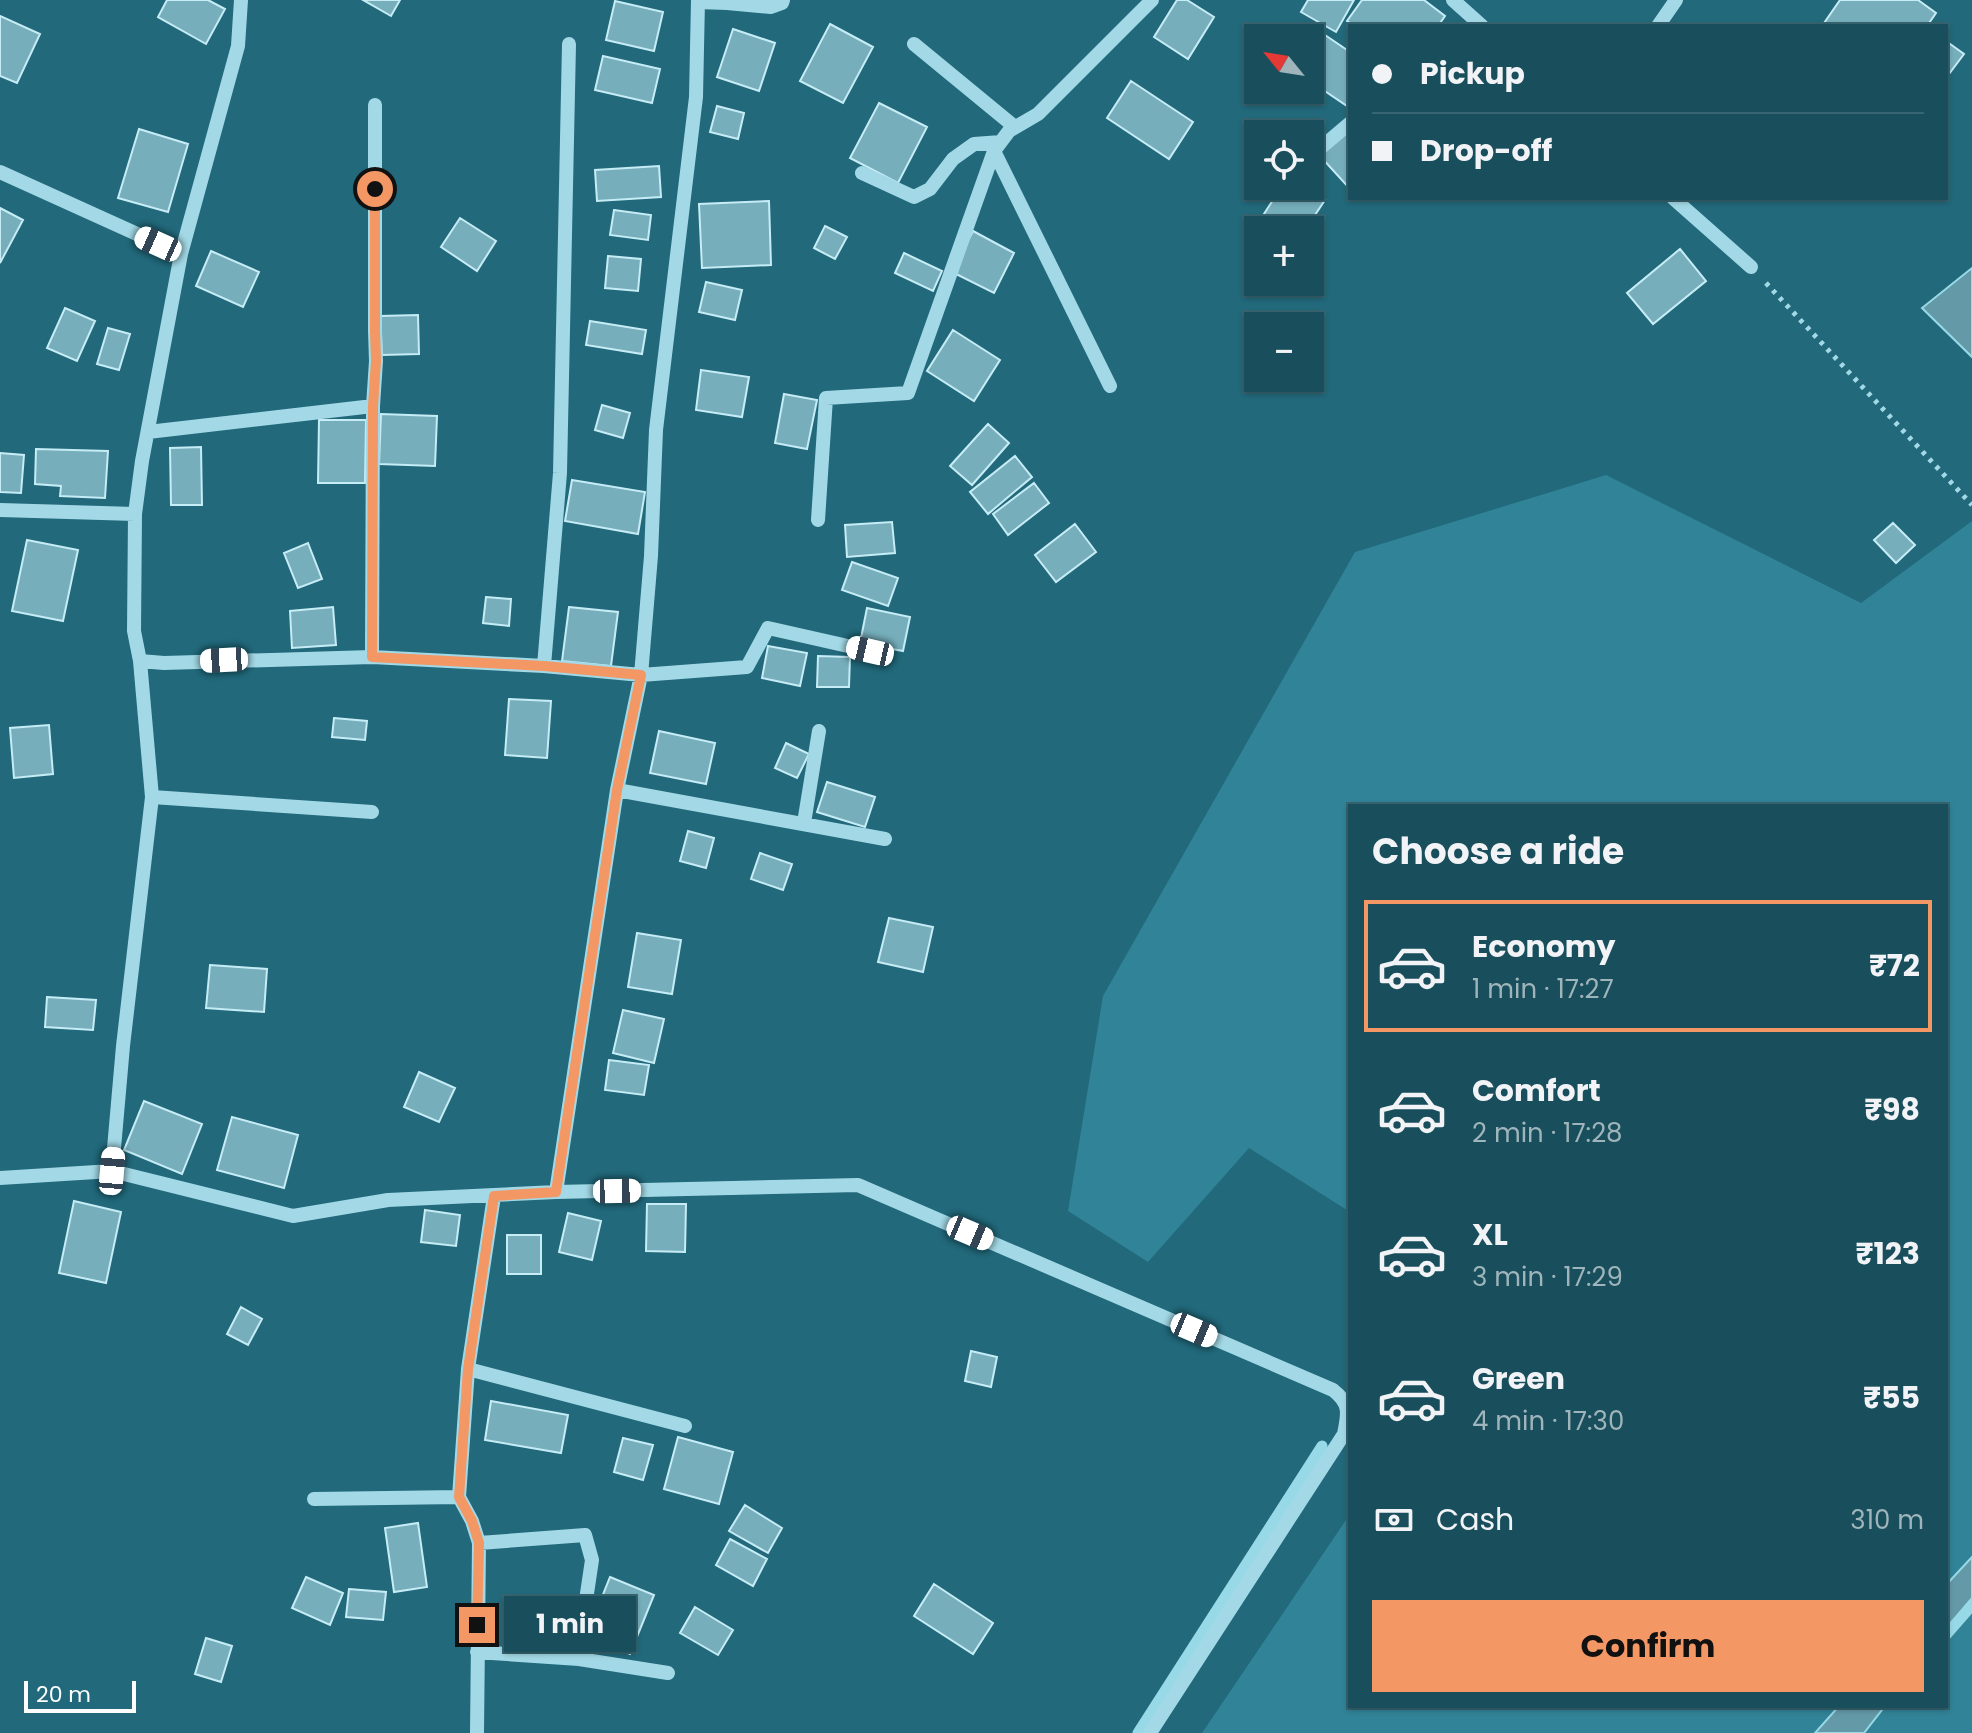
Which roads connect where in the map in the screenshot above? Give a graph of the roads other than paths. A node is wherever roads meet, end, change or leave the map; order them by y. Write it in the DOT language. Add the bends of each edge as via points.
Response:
graph roads {
  1 [pos="241,0"];
  2 [pos="783,0"];
  3 [pos="1152,0"];
  4 [pos="1453,0"];
  5 [pos="1676,0"];
  6 [pos="698,1"];
  7 [pos="1473,23"];
  8 [pos="1659,24"];
  9 [pos="569,44"];
  10 [pos="914,44"];
  11 [pos="375,105"];
  12 [pos="1348,125"];
  13 [pos="1015,127"];
  14 [pos="1324,145"];
  15 [pos="997,146"];
  16 [pos="0,172"];
  17 [pos="862,173"];
  18 [pos="1675,200"];
  19 [pos="181,254"];
  20 [pos="1751,267"];
  21 [pos="1110,386"];
  22 [pos="373,406"];
  23 [pos="148,432"];
  24 [pos="0,510"];
  25 [pos="135,514"];
  26 [pos="818,520"];
  27 [pos="870,651"];
  28 [pos="372,657"];
  29 [pos="140,661"];
  30 [pos="544,666"];
  31 [pos="641,675"];
  32 [pos="819,731"];
  33 [pos="617,790"];
  34 [pos="152,797"];
  35 [pos="372,812"];
  36 [pos="804,823"];
  37 [pos="885,839"];
  38 [pos="112,1171"];
  39 [pos="0,1178"];
  40 [pos="556,1192"];
  41 [pos="494,1196"];
  42 [pos="468,1369"];
  43 [pos="685,1426"];
  44 [pos="459,1497"];
  45 [pos="314,1499"];
  46 [pos="479,1543"];
  47 [pos="477,1652"];
  48 [pos="579,1659"];
  49 [pos="668,1673"];
  50 [pos="477,1733"];
  51 [pos="1150,1733"];
  1 -- 19 [label="street" via="238,46"];
  2 -- 6 [label="street" via="771,7"];
  3 -- 13 [label="street" via="1038,114"];
  4 -- 7 [label="street"];
  5 -- 8 [label="street"];
  6 -- 31 [label="street" via="696,97 656,430"];
  9 -- 30 [label="street" via="560,473"];
  10 -- 13 [label="street"];
  11 -- 22 [label="street"];
  12 -- 14 [label="street"];
  13 -- 15 [label="street"];
  15 -- 17 [label="street" via="974,144 953,159 930,189 914,197"];
  15 -- 21 [label="street"];
  15 -- 26 [label="street" via="908,393 826,398"];
  16 -- 19 [label="street"];
  18 -- 20 [label="street"];
  19 -- 23 [label="street"];
  22 -- 23 [label="street"];
  22 -- 28 [label="street"];
  23 -- 25 [label="street"];
  24 -- 25 [label="street"];
  25 -- 29 [label="street" via="134,631"];
  27 -- 31 [label="street" via="768,628 747,667"];
  28 -- 29 [label="street"];
  28 -- 30 [label="street"];
  29 -- 34 [label="street"];
  30 -- 31 [label="street"];
  31 -- 33 [label="street"];
  32 -- 36 [label="street"];
  33 -- 36 [label="street"];
  33 -- 40 [label="street"];
  34 -- 35 [label="street"];
  34 -- 38 [label="street"];
  36 -- 37 [label="street"];
  38 -- 39 [label="street"];
  38 -- 41 [label="street" via="293,1216 388,1200"];
  40 -- 41 [label="street"];
  40 -- 51 [label="street" via="858,1185 1341,1396 1347,1406 1344,1434"];
  41 -- 42 [label="street"];
  42 -- 43 [label="street"];
  42 -- 44 [label="street"];
  44 -- 45 [label="street"];
  44 -- 46 [label="street"];
  46 -- 47 [label="street"];
  46 -- 48 [label="street" via="585,1535 592,1560"];
  47 -- 48 [label="street"];
  47 -- 50 [label="street"];
  48 -- 49 [label="street"];
}
